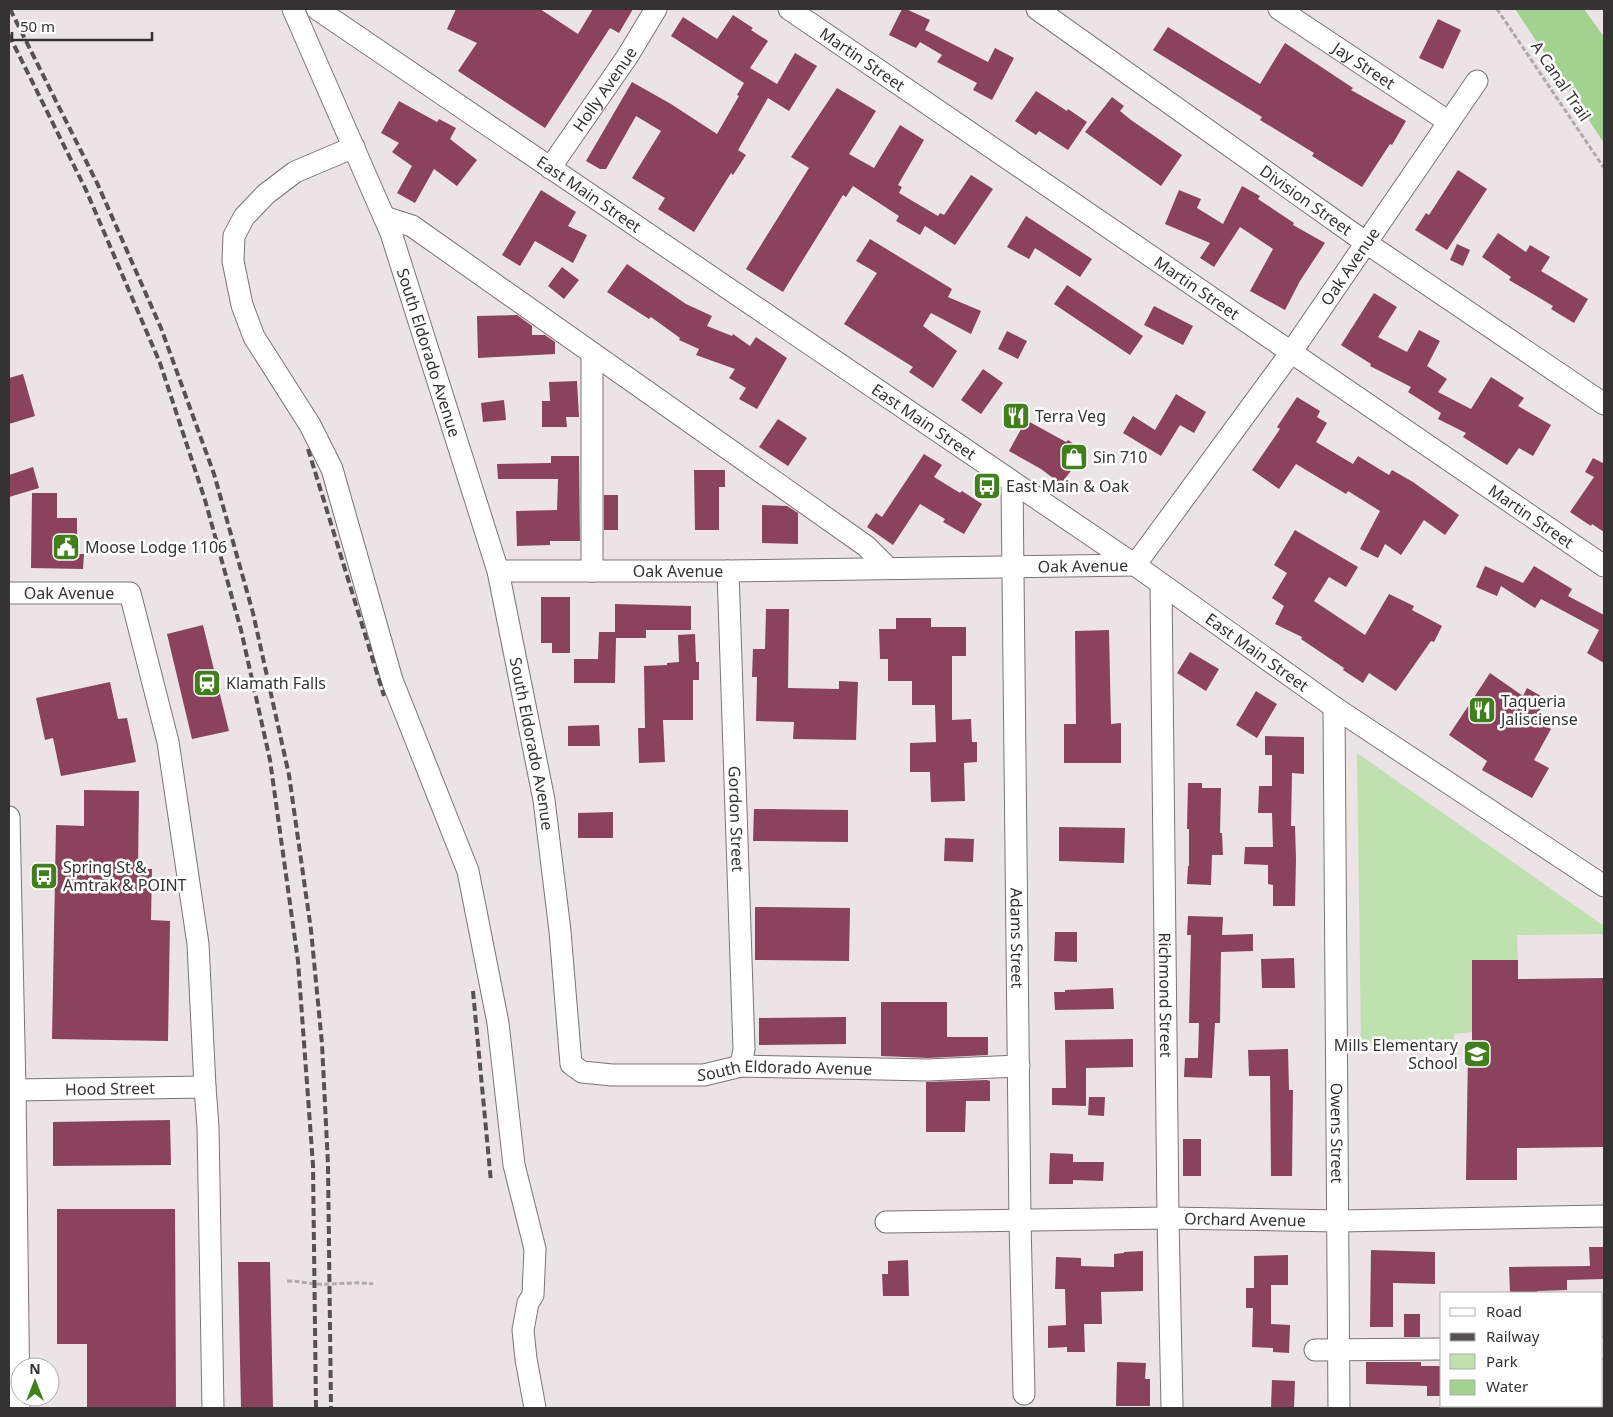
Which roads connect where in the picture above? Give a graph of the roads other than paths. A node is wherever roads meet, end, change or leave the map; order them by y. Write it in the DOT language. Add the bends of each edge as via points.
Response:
graph roads {
  1 [pos="293,9"];
  2 [pos="317,9"];
  3 [pos="656,9"];
  4 [pos="790,9"];
  5 [pos="1037,9"];
  6 [pos="1279,9"];
  7 [pos="1477,81"];
  8 [pos="1449,122"];
  9 [pos="354,147"];
  10 [pos="550,168"];
  11 [pos="384,217"];
  12 [pos="1366,242"];
  13 [pos="1292,351"];
  14 [pos="592,353"];
  15 [pos="1604,404"];
  16 [pos="1012,482"];
  17 [pos="1135,565"];
  18 [pos="1013,566"];
  19 [pos="1604,566"];
  20 [pos="888,568"];
  21 [pos="498,571"];
  22 [pos="592,571"];
  23 [pos="728,571"];
  24 [pos="1161,584"];
  25 [pos="9,593"];
  26 [pos="1334,707"];
  27 [pos="9,817"];
  28 [pos="1604,886"];
  29 [pos="741,1066"];
  30 [pos="1019,1066"];
  31 [pos="205,1087"];
  32 [pos="15,1090"];
  33 [pos="1604,1216"];
  34 [pos="1168,1218"];
  35 [pos="1020,1221"];
  36 [pos="1338,1221"];
  37 [pos="886,1222"];
  38 [pos="1440,1349"];
  39 [pos="1315,1350"];
  40 [pos="1339,1350"];
  41 [pos="1024,1394"];
  42 [pos="1172,1407"];
  43 [pos="19,1408"];
  44 [pos="213,1408"];
  45 [pos="535,1408"];
  46 [pos="1339,1408"];
  1 -- 9 [label="street, South Eldorado Avenue"];
  2 -- 10 [label="street, East Main Street"];
  3 -- 10 [label="street, Holly Avenue" via="628,57"];
  4 -- 13 [label="street, Martin Street"];
  5 -- 12 [label="street, Division Street"];
  6 -- 8 [label="street, Jay Street"];
  7 -- 8 [label="street, Oak Avenue"];
  8 -- 12 [label="street, Oak Avenue"];
  9 -- 11 [label="street, South Eldorado Avenue"];
  9 -- 45 [label="street" via="295,172 266,194 244,216 234,236 233,261 242,305 254,337 310,426 332,468 392,680 468,871 498,1022 514,1164 535,1249 533,1295 528,1303 523,1330"];
  10 -- 16 [label="street, East Main Street"];
  11 -- 14 [label="street" via="412,226"];
  11 -- 21 [label="street, South Eldorado Avenue"];
  12 -- 13 [label="street, Oak Avenue"];
  12 -- 15 [label="street, Division Street"];
  13 -- 17 [label="street, Oak Avenue"];
  13 -- 19 [label="street, Martin Street"];
  14 -- 20 [label="street" via="866,546"];
  14 -- 22 [label="street"];
  16 -- 17 [label="street, East Main Street"];
  16 -- 18 [label="street, Adams Street"];
  17 -- 18 [label="street, Oak Avenue"];
  17 -- 24 [label="street, East Main Street"];
  18 -- 20 [label="street, Oak Avenue"];
  18 -- 30 [label="street, Adams Street"];
  20 -- 23 [label="street, Oak Avenue"];
  21 -- 22 [label="street, Oak Avenue"];
  21 -- 29 [label="street, South Eldorado Avenue" via="544,800 560,931 570,1064 582,1072 622,1075 704,1075"];
  22 -- 23 [label="street, Oak Avenue"];
  23 -- 29 [label="street, Gordon Street" via="744,1039"];
  24 -- 26 [label="street, East Main Street"];
  24 -- 34 [label="street, Richmond Street"];
  25 -- 31 [label="street, Oak Avenue" via="130,594 168,742 198,944"];
  26 -- 28 [label="street, East Main Street"];
  26 -- 36 [label="street, Owens Street"];
  27 -- 32 [label="street"];
  29 -- 30 [label="street, South Eldorado Avenue" via="928,1070"];
  30 -- 35 [label="street, Adams Street"];
  31 -- 32 [label="street, Hood Street"];
  31 -- 44 [label="street"];
  32 -- 43 [label="street"];
  33 -- 36 [label="street, Orchard Avenue"];
  34 -- 35 [label="street, Orchard Avenue"];
  34 -- 36 [label="street, Orchard Avenue"];
  34 -- 42 [label="street, Richmond Street"];
  35 -- 37 [label="street, Orchard Avenue"];
  35 -- 41 [label="street, Adams Street"];
  36 -- 40 [label="street, Owens Street"];
  38 -- 40 [label="street"];
  39 -- 40 [label="street"];
  40 -- 46 [label="street, Owens Street"];
}
